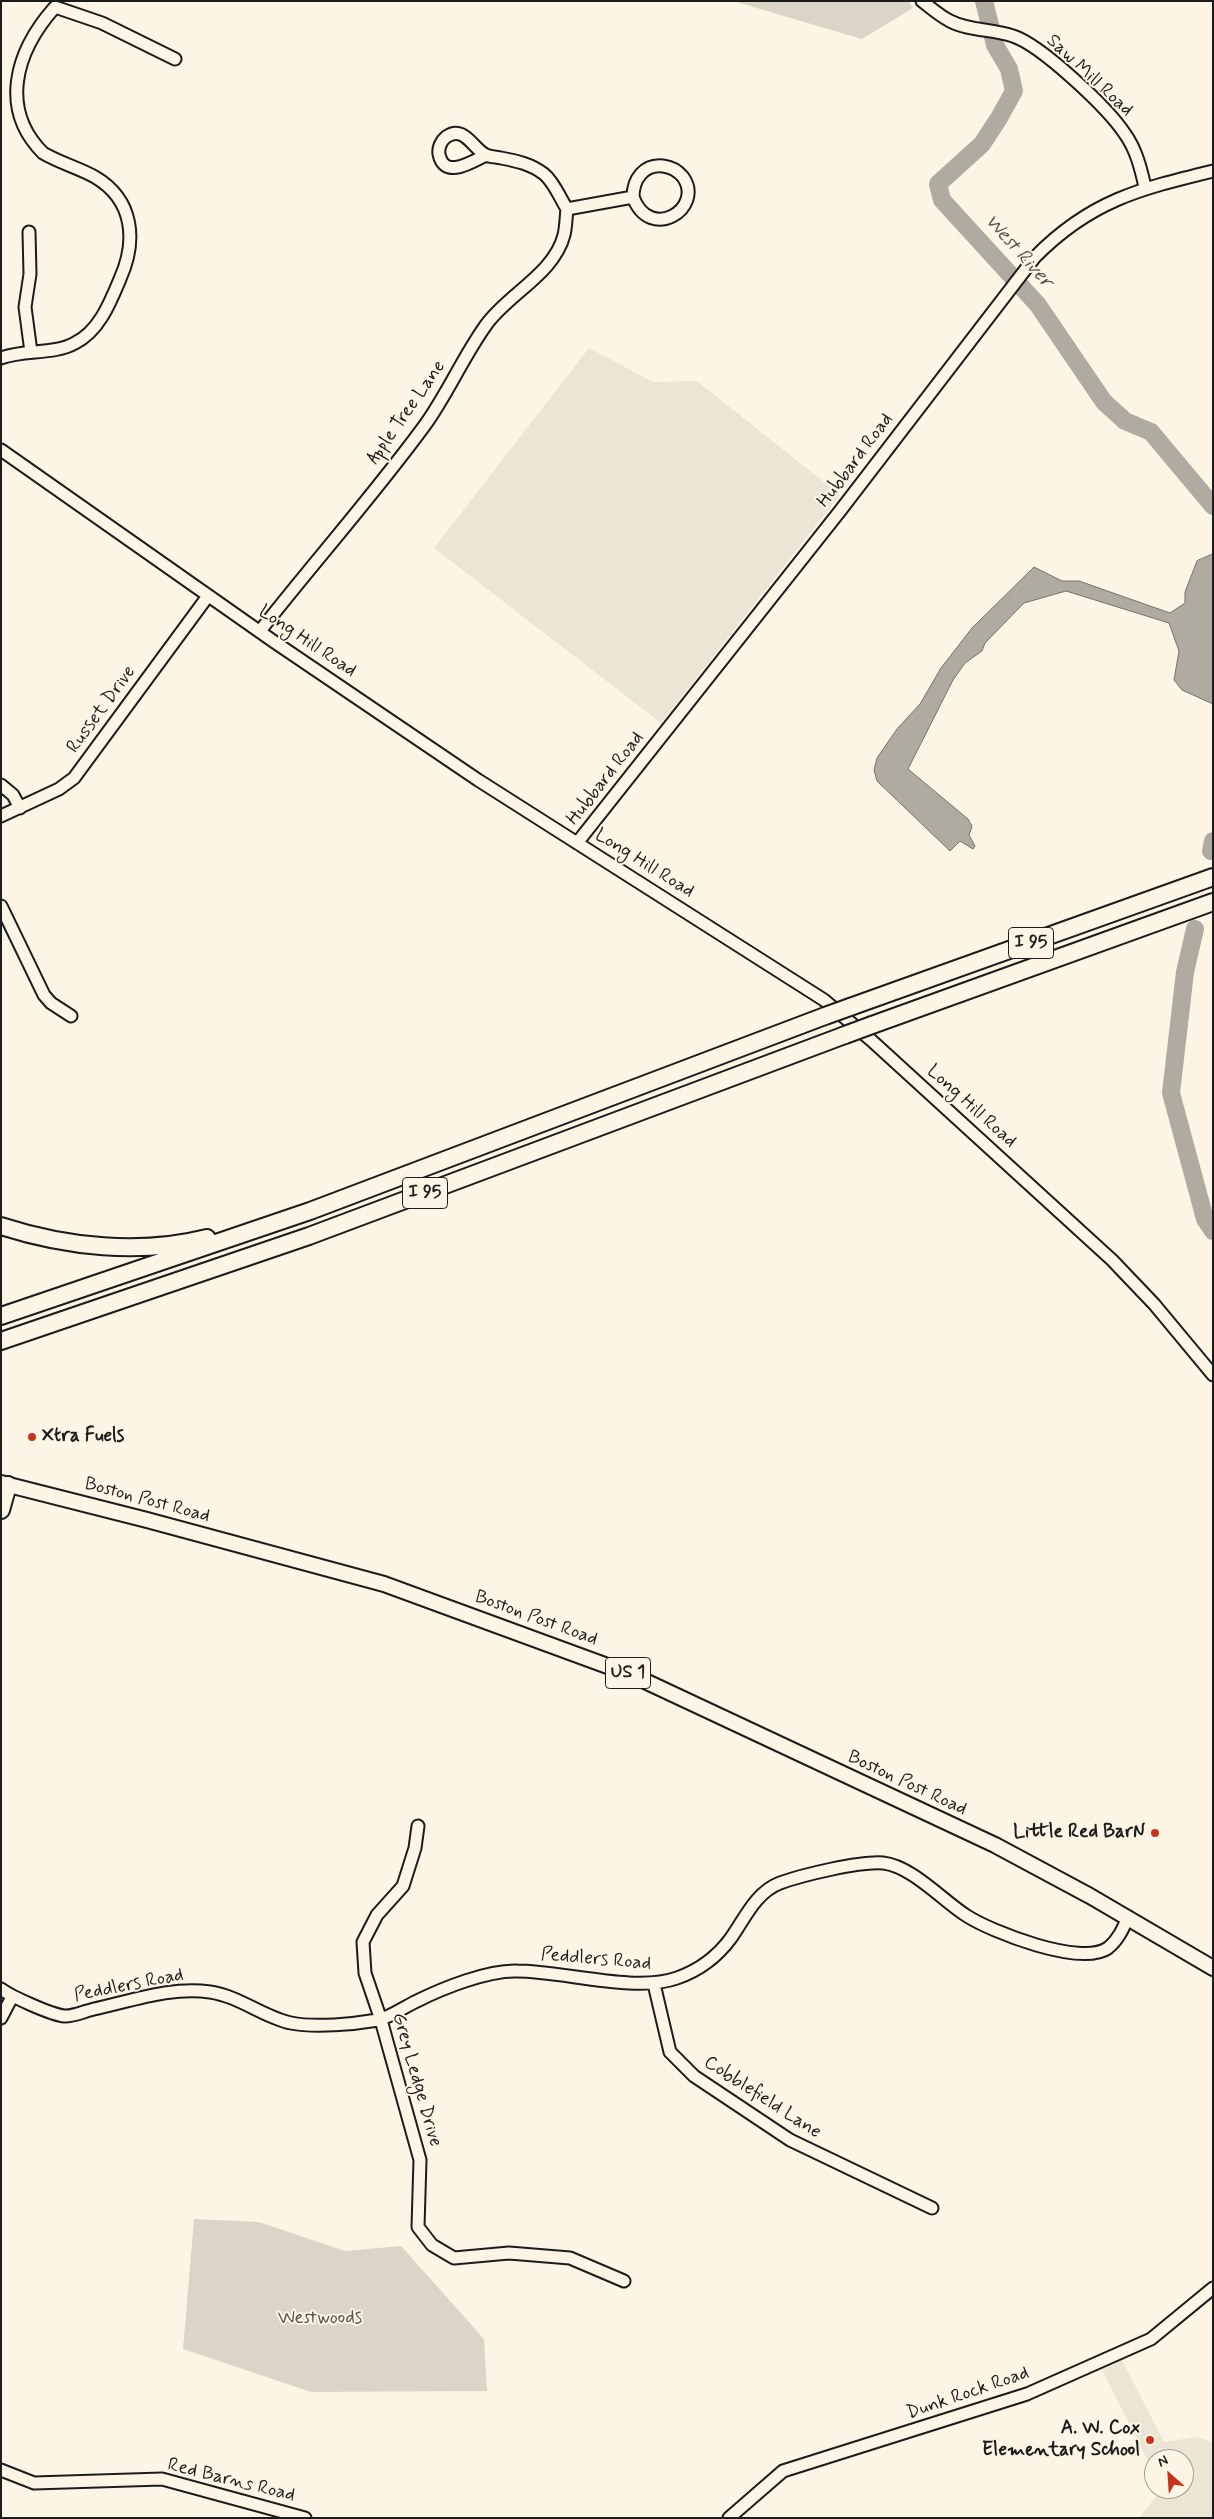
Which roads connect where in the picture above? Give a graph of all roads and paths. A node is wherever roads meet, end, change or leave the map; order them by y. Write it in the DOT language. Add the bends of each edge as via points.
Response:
graph roads {
  1 [pos="922,1"];
  2 [pos="175,59"];
  3 [pos="6,81"];
  4 [pos="7,115"];
  5 [pos="486,155"];
  6 [pos="1213,171"];
  7 [pos="1145,187"];
  8 [pos="633,197"];
  9 [pos="567,209"];
  10 [pos="30,232"];
  11 [pos="31,352"];
  12 [pos="1,358"];
  13 [pos="1,450"];
  14 [pos="208,596"];
  15 [pos="260,631"];
  16 [pos="1,785"];
  17 [pos="20,808"];
  18 [pos="1,816"];
  19 [pos="577,843"];
  20 [pos="1213,877"];
  21 [pos="1213,902"];
  22 [pos="1,906"];
  23 [pos="1213,908"];
  24 [pos="1146,926"];
  25 [pos="71,1016"];
  26 [pos="310,1211"];
  27 [pos="1,1226"];
  28 [pos="1,1316"];
  29 [pos="1,1341"];
  30 [pos="1213,1375"];
  31 [pos="5,1484"];
  32 [pos="1,1510"];
  33 [pos="418,1826"];
  34 [pos="1128,1918"];
  35 [pos="1213,1968"];
  36 [pos="654,1984"];
  37 [pos="1,1989"];
  38 [pos="12,1997"];
  39 [pos="1,2018"];
  40 [pos="381,2020"];
  41 [pos="932,2208"];
  42 [pos="624,2281"];
  43 [pos="1213,2288"];
  44 [pos="1,2470"];
  45 [pos="305,2518"];
  46 [pos="729,2518"];
  1 -- 7 [label="street, Saw Mill Road" via="951,22 1026,42 1050,58 1116,121 1134,150"];
  2 -- 3 [label="street" via="102,23 55,7 23,46"];
  4 -- 11 [label="street" via="16,130 43,153 96,177 111,189 122,203 131,233 128,261 99,322 89,334 74,344"];
  5 -- 9 [label="street" via="517,161 545,175"];
  6 -- 7 [label="street, Hubbard Road"];
  7 -- 19 [label="street, Hubbard Road" via="1096,209 1052,240 1035,257 840,511"];
  8 -- 8 [label="street" via="636,207 658,220 669,219 678,213 688,192 685,180 678,172 657,165 639,176"];
  8 -- 9 [label="street"];
  9 -- 15 [label="street, Apple Tree Lane" via="564,235 557,252 545,268 498,309 424,426"];
  10 -- 11 [label="street" via="30,274 25,307"];
  11 -- 12 [label="street"];
  13 -- 14 [label="street, Long Hill Road"];
  14 -- 15 [label="street, Long Hill Road"];
  14 -- 17 [label="street, Russet Drive" via="74,778"];
  15 -- 19 [label="street, Long Hill Road"];
  16 -- 17 [label="street"];
  17 -- 18 [label="street, Russet Drive"];
  19 -- 30 [label="street, Long Hill Road" via="752,951 824,1000 1112,1260 1154,1304"];
  20 -- 26 [label="highway, I 95, bridge" via="824,1016"];
  21 -- 24 [label="highway, I 95"];
  22 -- 25 [label="street" via="44,995"];
  23 -- 24 [label="highway"];
  24 -- 29 [label="highway, I 95, bridge" via="844,1035 309,1236"];
  26 -- 27 [label="highway" via="202,1239 157,1246 66,1243"];
  26 -- 28 [label="highway, I 95"];
  31 -- 32 [label="highway"];
  31 -- 34 [label="main road, Boston Post Road / US 1" via="384,1584 632,1675 995,1845"];
  33 -- 40 [label="street, Grey Ledge Drive" via="403,1886 377,1915 363,1942 365,1973"];
  34 -- 35 [label="main road, Boston Post Road / US 1"];
  34 -- 36 [label="street, Peddlers Road" via="1119,1937 1106,1949 1093,1954 1075,1954 990,1928 953,1907 912,1875 885,1863 856,1866 806,1874 775,1885 750,1908 730,1939 707,1964 678,1978"];
  36 -- 40 [label="street, Peddlers Road" via="516,1970 485,1976 419,1999"];
  36 -- 41 [label="street, Cobblefield Lane" via="670,2052 694,2076 790,2140"];
  37 -- 38 [label="street, Peddlers Road"];
  38 -- 39 [label="street"];
  38 -- 40 [label="street, Peddlers Road" via="64,2016 183,1991 210,1992 237,1999 290,2023 320,2025"];
  40 -- 42 [label="street, Grey Ledge Drive" via="420,2160 418,2227 432,2245 454,2258 509,2253 570,2258"];
  43 -- 46 [label="street, Dunk Rock Road" via="1151,2339 1027,2394 784,2471"];
  44 -- 45 [label="street, Red Barns Road" via="34,2483 162,2479"];
}
